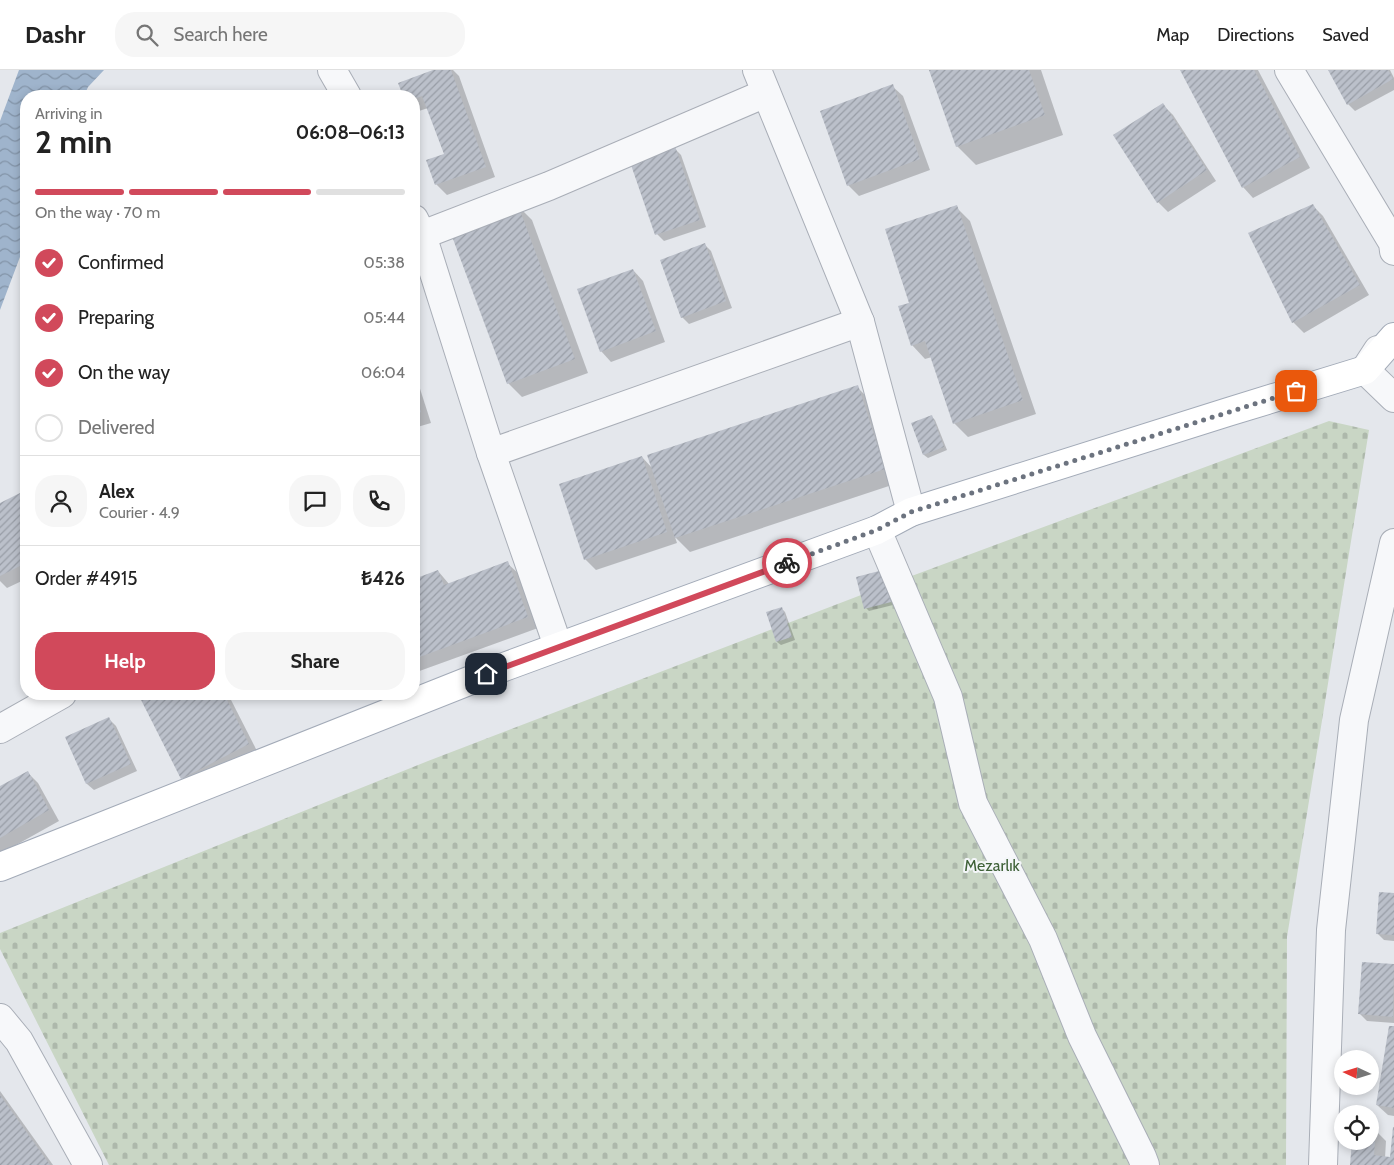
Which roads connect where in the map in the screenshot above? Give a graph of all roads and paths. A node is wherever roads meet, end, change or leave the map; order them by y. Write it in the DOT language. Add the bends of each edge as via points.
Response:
graph roads {
  1 [pos="332,70"];
  2 [pos="1289,70"];
  3 [pos="761,82"];
  4 [pos="344,90"];
  5 [pos="420,226"];
  6 [pos="420,233"];
  7 [pos="1394,251"];
  8 [pos="860,322"];
  9 [pos="1394,326"];
  10 [pos="1394,337"];
  11 [pos="1365,370"];
  12 [pos="1394,398"];
  13 [pos="491,453"];
  14 [pos="911,512"];
  15 [pos="877,530"];
  16 [pos="1394,543"];
  17 [pos="558,646"];
  18 [pos="51,700"];
  19 [pos="0,729"];
  20 [pos="0,867"];
  21 [pos="0,1018"];
  22 [pos="88,1165"];
  23 [pos="1145,1165"];
  24 [pos="1322,1165"];
  1 -- 4 [label="street"];
  2 -- 7 [label="street" via="1393,243"];
  3 -- 5 [label="street" via="549,186"];
  3 -- 8 [label="street"];
  6 -- 13 [label="street"];
  8 -- 13 [label="street"];
  8 -- 14 [label="street"];
  9 -- 11 [label="street"];
  10 -- 11 [label="main road"];
  11 -- 12 [label="street"];
  11 -- 14 [label="main road"];
  13 -- 17 [label="street"];
  14 -- 15 [label="main road"];
  15 -- 17 [label="main road"];
  15 -- 23 [label="street" via="948,697 974,803 1043,939 1082,1036"];
  16 -- 24 [label="street" via="1353,730 1331,930"];
  17 -- 20 [label="main road"];
  18 -- 19 [label="street"];
  21 -- 22 [label="street" via="19,1041"];
}
